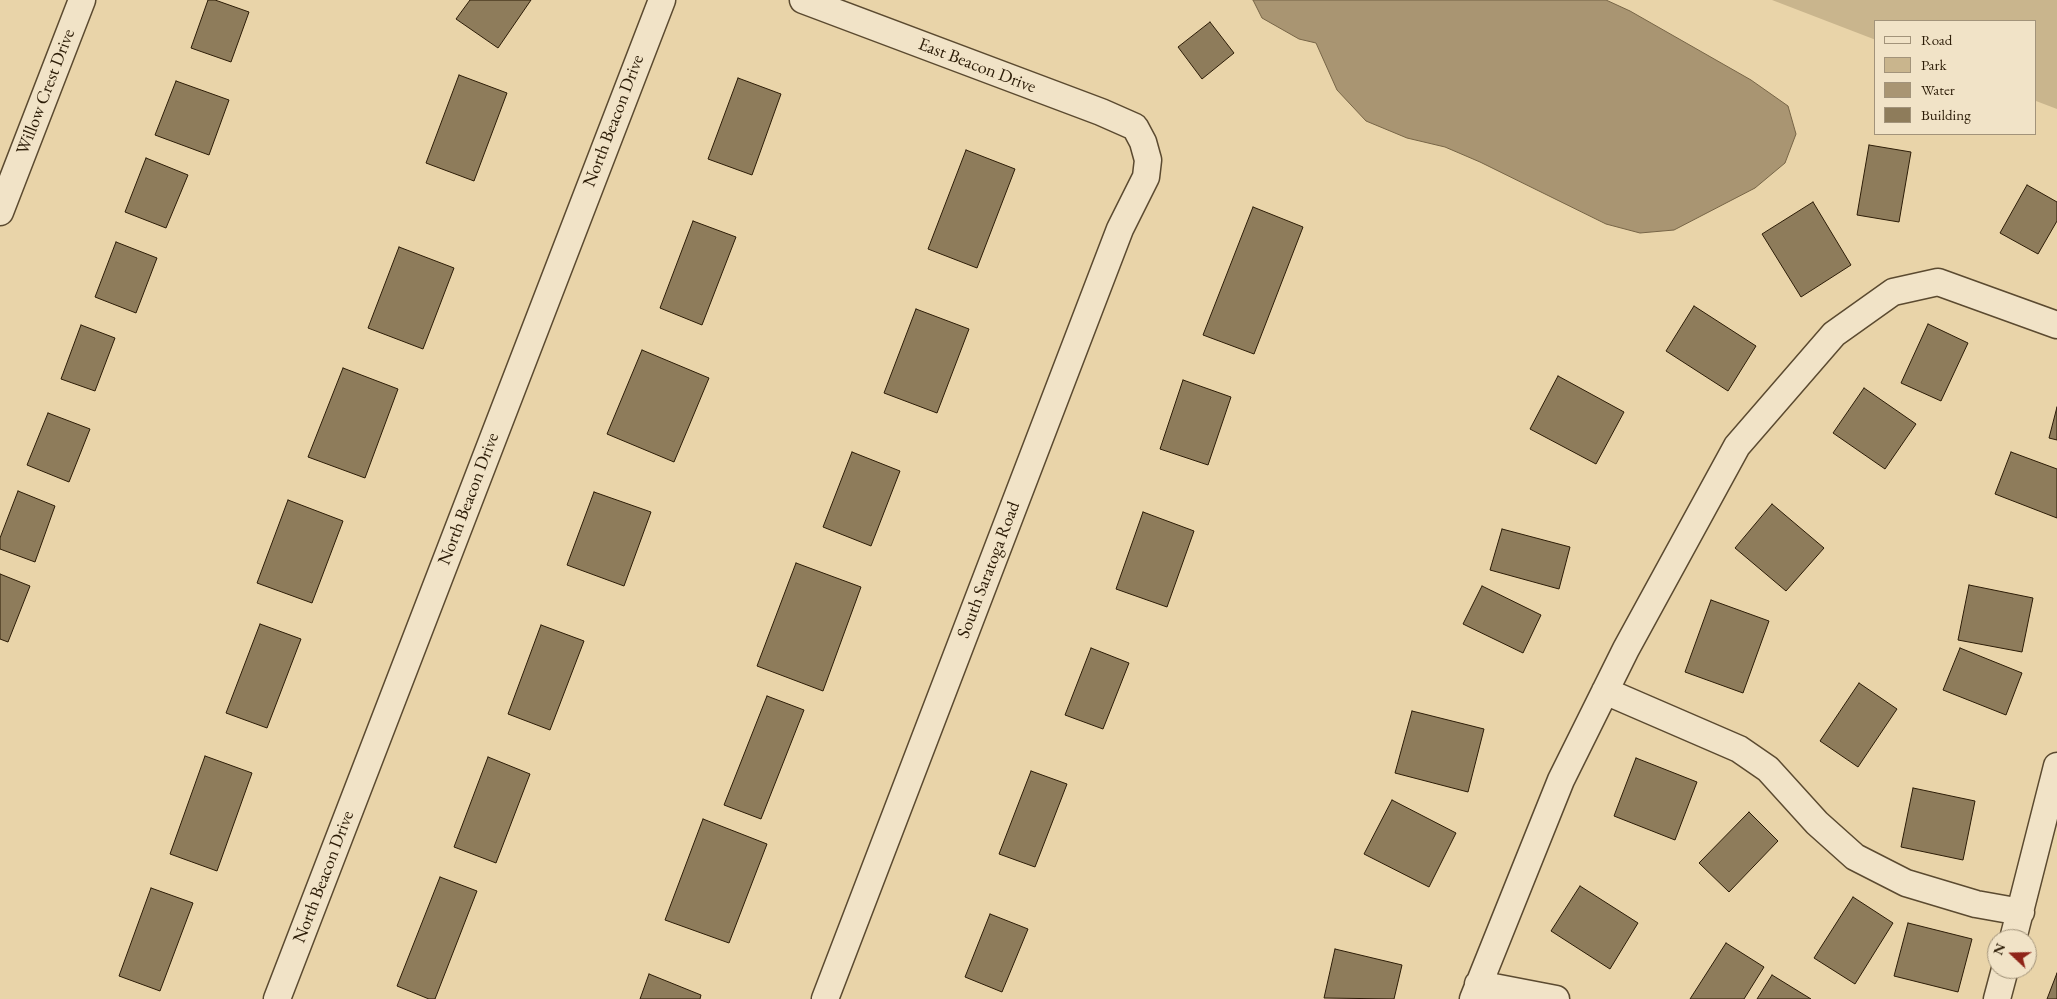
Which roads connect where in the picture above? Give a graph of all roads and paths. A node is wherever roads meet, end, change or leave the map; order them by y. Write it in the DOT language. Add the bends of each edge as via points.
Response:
graph roads {
  1 [pos="82,0"];
  2 [pos="662,0"];
  3 [pos="803,0"];
  4 [pos="1143,142"];
  5 [pos="0,212"];
  6 [pos="2057,325"];
  7 [pos="1605,691"];
  8 [pos="2057,766"];
  9 [pos="2021,912"];
  10 [pos="2016,929"];
  11 [pos="2002,979"];
  12 [pos="1476,992"];
  13 [pos="278,999"];
  14 [pos="825,999"];
  15 [pos="1556,999"];
  16 [pos="1997,999"];
  1 -- 5 [label="street, Willow Crest Drive"];
  2 -- 13 [label="street, North Beacon Drive"];
  3 -- 4 [label="street, East Beacon Drive" via="1101,112 1135,127"];
  4 -- 14 [label="street, South Saratoga Road" via="1148,160 1146,177 1120,229"];
  6 -- 7 [label="street" via="1938,282 1893,292 1834,334 1737,446"];
  7 -- 9 [label="street" via="1740,749 1768,769 1817,823 1863,861 1906,883 1976,904"];
  7 -- 12 [label="street" via="1561,780"];
  8 -- 9 [label="street"];
  9 -- 10 [label="street"];
  11 -- 16 [label="street"];
  12 -- 15 [label="street"];
}
